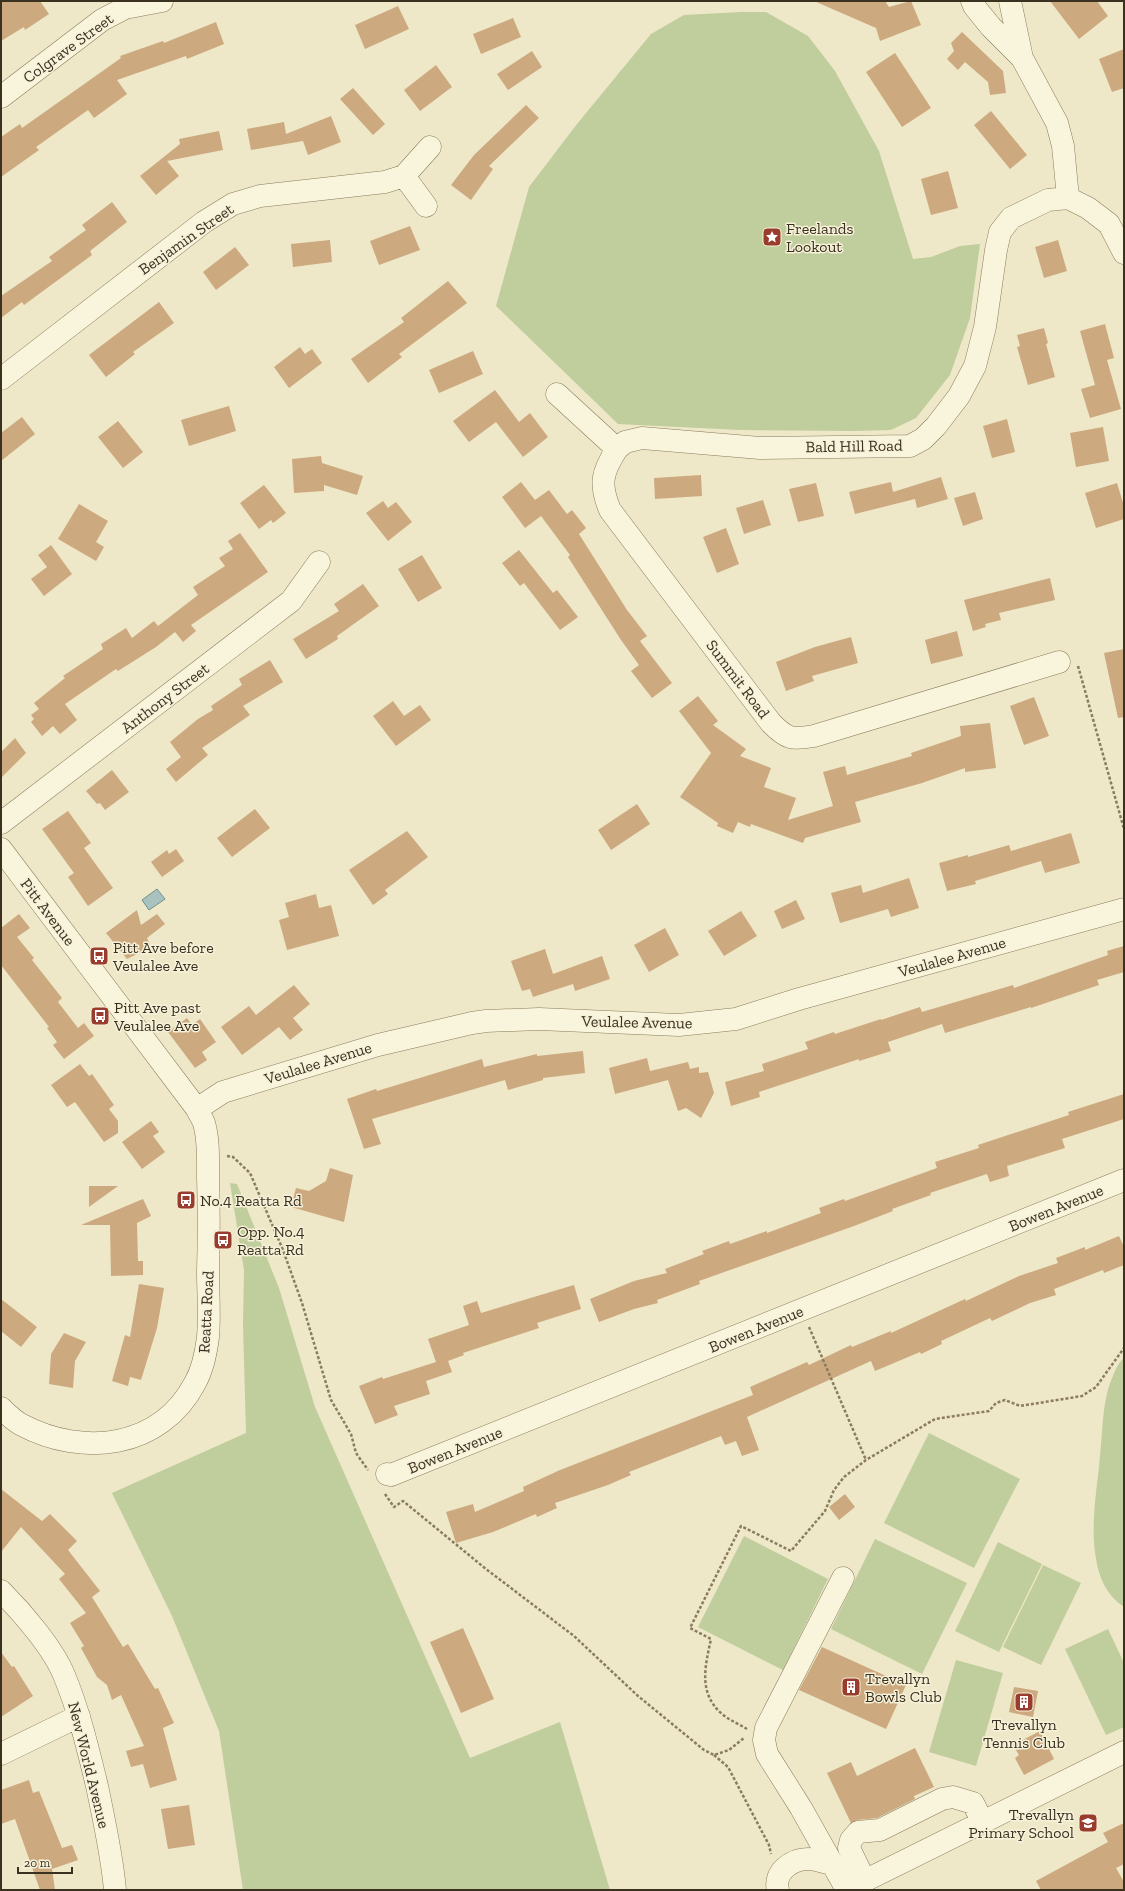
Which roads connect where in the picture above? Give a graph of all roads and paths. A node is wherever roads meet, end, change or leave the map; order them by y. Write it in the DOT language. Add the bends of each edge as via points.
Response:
graph roads {
  1 [pos="162,1"];
  2 [pos="972,1"];
  3 [pos="1010,1"];
  4 [pos="1022,58"];
  5 [pos="1,97"];
  6 [pos="430,147"];
  7 [pos="404,176"];
  8 [pos="1068,198"];
  9 [pos="426,206"];
  10 [pos="1124,252"];
  11 [pos="1,379"];
  12 [pos="557,394"];
  13 [pos="617,449"];
  14 [pos="319,562"];
  15 [pos="1059,662"];
  16 [pos="1,823"];
  17 [pos="1124,829"];
  18 [pos="1,849"];
  19 [pos="1124,909"];
  20 [pos="197,1109"];
  21 [pos="221,1154"];
  22 [pos="1124,1180"];
  23 [pos="802,1311"];
  24 [pos="1124,1348"];
  25 [pos="1,1408"];
  26 [pos="866,1460"];
  27 [pos="380,1480"];
  28 [pos="843,1578"];
  29 [pos="1,1591"];
  30 [pos="79,1716"];
  31 [pos="758,1736"];
  32 [pos="1124,1752"];
  33 [pos="1,1754"];
  34 [pos="714,1755"];
  35 [pos="983,1823"];
  36 [pos="833,1864"];
  37 [pos="853,1887"];
  38 [pos="777,1889"];
  39 [pos="115,1890"];
  1 -- 5 [label="street, Colgrave Street" via="125,8 102,20"];
  2 -- 4 [label="street" via="991,27"];
  3 -- 4 [label="street"];
  4 -- 8 [label="street" via="1057,123 1063,146"];
  6 -- 7 [label="street"];
  7 -- 9 [label="street"];
  7 -- 11 [label="street, Benjamin Street" via="385,182 260,196 232,204 204,222"];
  8 -- 10 [label="street" via="1088,208 1109,224"];
  8 -- 13 [label="street, Bald Hill Road" via="1048,200 1029,208 1011,218 1000,232 976,366 958,396 923,439 910,446 760,448 642,438 625,442"];
  12 -- 13 [label="street"];
  13 -- 15 [label="street, Summit Road" via="607,464 603,479 603,494 610,510 782,735 797,739 814,736"];
  14 -- 16 [label="street, Anthony Street" via="291,601"];
  15 -- 17 [label="path" via="1077,660"];
  18 -- 20 [label="street, Pitt Avenue"];
  19 -- 20 [label="street, Veulalee Avenue" via="799,999 736,1019 679,1025 539,1019 486,1020 472,1023 378,1045 223,1092"];
  20 -- 25 [label="street, Reatta Road" via="204,1123 208,1154 208,1336 203,1364 183,1402 167,1418 144,1432 116,1443 84,1444 54,1439 20,1425"];
  21 -- 27 [label="path" via="232,1157 250,1173 283,1250 302,1303 331,1400 351,1434 356,1453"];
  22 -- 23 [label="street, Bowen Avenue"];
  23 -- 26 [label="path"];
  23 -- 27 [label="street, Bowen Avenue"];
  24 -- 26 [label="path" via="1096,1387 1082,1396 1020,1406 1005,1400 996,1403 989,1411 935,1419"];
  26 -- 31 [label="path" via="844,1477 834,1490 825,1511 790,1551 741,1526 690,1628 711,1639 704,1669 705,1685 711,1703 723,1716"];
  27 -- 34 [label="path" via="394,1507 404,1501 486,1569 574,1636 638,1696 704,1750"];
  28 -- 31 [label="street" via="766,1728"];
  29 -- 30 [label="street, New World Avenue" via="18,1608 64,1674"];
  30 -- 33 [label="street"];
  30 -- 39 [label="street, New World Avenue" via="100,1801 113,1864"];
  31 -- 34 [label="path"];
  31 -- 36 [label="street"];
  32 -- 35 [label="street"];
  34 -- 38 [label="path" via="728,1767 769,1845"];
  35 -- 37 [label="street"];
  35 -- 37 [label="street" via="973,1803 953,1796 880,1830 858,1832 851,1840 849,1848"];
  36 -- 37 [label="street"];
  36 -- 38 [label="street" via="808,1859 793,1862 783,1868"];
}
